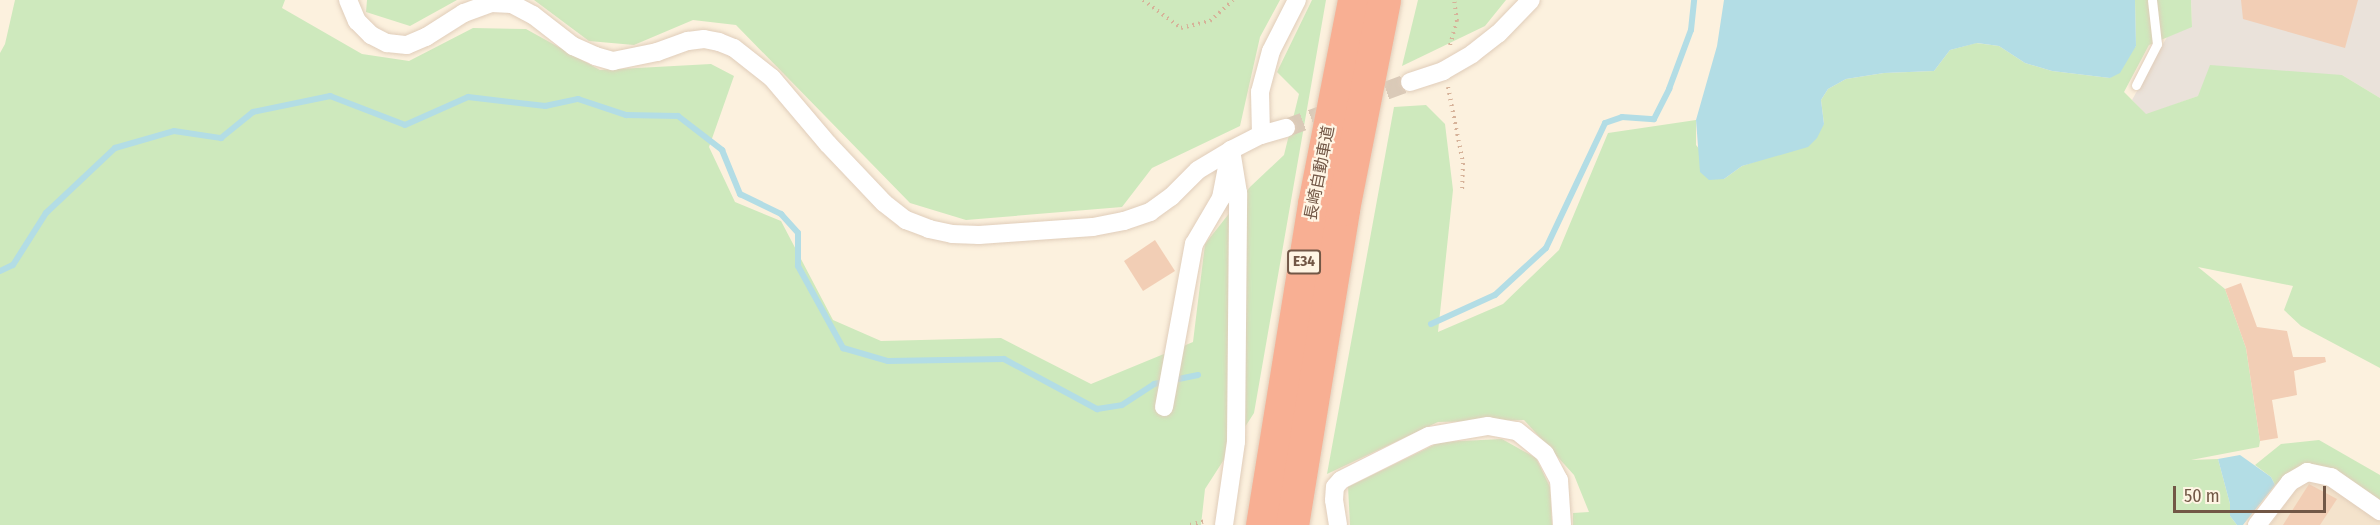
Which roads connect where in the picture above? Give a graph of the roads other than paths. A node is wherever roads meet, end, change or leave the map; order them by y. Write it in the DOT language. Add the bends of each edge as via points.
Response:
graph roads {
  1 [pos="348,0"];
  2 [pos="1297,0"];
  3 [pos="1354,0"];
  4 [pos="1384,0"];
  5 [pos="1531,0"];
  6 [pos="2152,0"];
  7 [pos="1410,82"];
  8 [pos="2136,85"];
  9 [pos="1286,128"];
  10 [pos="1261,135"];
  11 [pos="1231,150"];
  12 [pos="1164,406"];
  13 [pos="2380,511"];
  14 [pos="1224,525"];
  15 [pos="1262,525"];
  16 [pos="1292,525"];
  17 [pos="1338,525"];
  18 [pos="1563,525"];
  19 [pos="2257,525"];
  1 -- 11 [label="street" via="357,21 387,44 407,45 464,13 491,3 512,4 573,46 614,61 688,41 719,42 734,48 772,78 884,203 906,220 952,234 1093,227 1124,221 1150,212 1198,170"];
  2 -- 10 [label="street" via="1271,51 1260,92"];
  3 -- 15 [label="highway, 長崎自動車道 / E34" via="1314,204"];
  4 -- 16 [label="highway, 長崎自動車道 / E34" via="1343,209"];
  5 -- 7 [label="street" via="1498,34 1443,71"];
  6 -- 8 [label="lane" via="2157,44"];
  9 -- 10 [label="street"];
  10 -- 11 [label="street"];
  11 -- 12 [label="street" via="1221,198 1194,244"];
  11 -- 14 [label="street" via="1238,193 1236,442"];
  13 -- 19 [label="street" via="2331,477 2307,472 2290,482"];
  17 -- 18 [label="street" via="1334,500 1335,488 1341,480 1429,436 1488,426 1517,431 1545,454 1559,480"];
}
